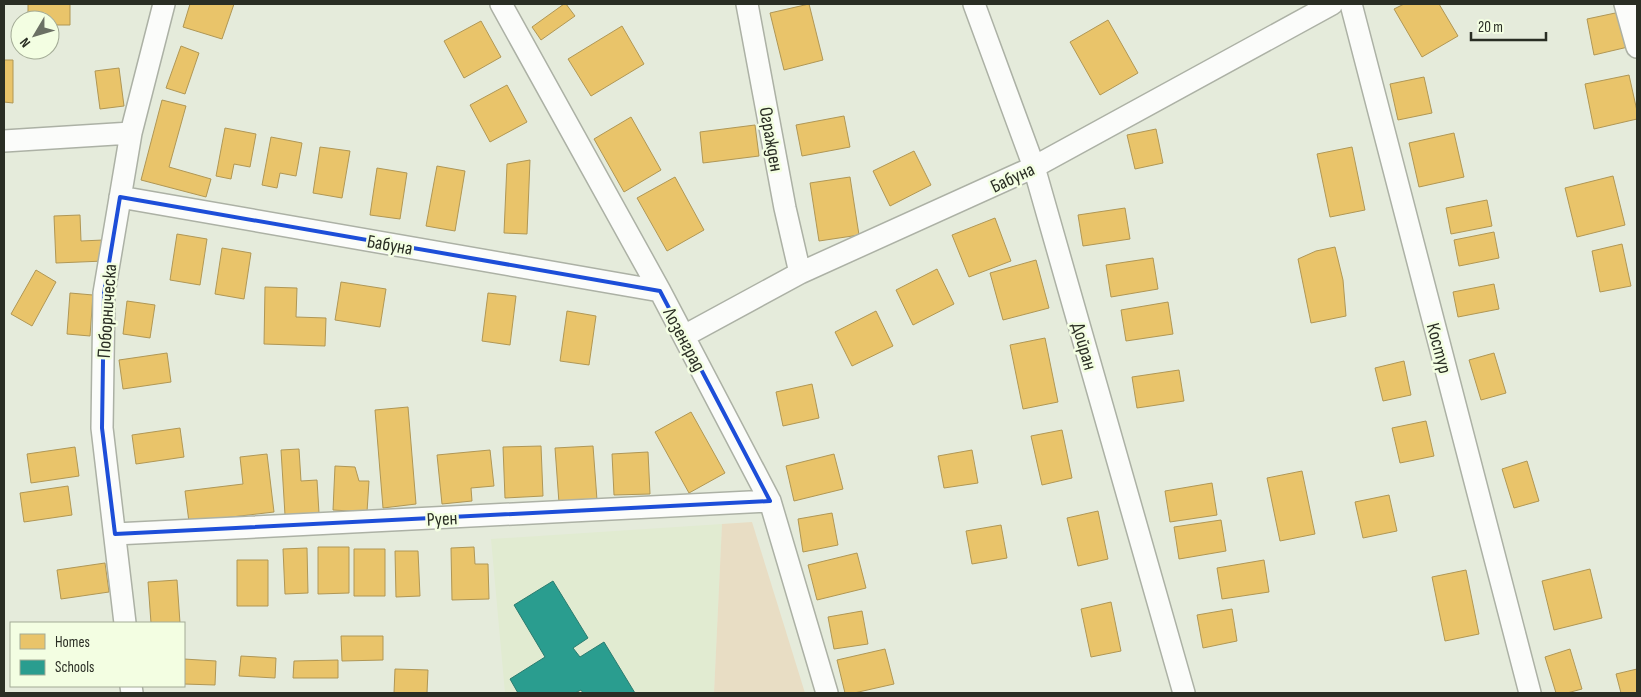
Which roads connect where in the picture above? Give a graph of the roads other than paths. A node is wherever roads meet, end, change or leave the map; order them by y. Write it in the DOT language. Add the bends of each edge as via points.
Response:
graph roads {
  1 [pos="164,4"];
  2 [pos="501,4"];
  3 [pos="747,4"];
  4 [pos="974,4"];
  5 [pos="1332,4"];
  6 [pos="1351,4"];
  7 [pos="1625,4"];
  8 [pos="1637,47"];
  9 [pos="131,133"];
  10 [pos="4,140"];
  11 [pos="1034,167"];
  12 [pos="120,197"];
  13 [pos="800,273"];
  14 [pos="660,291"];
  15 [pos="684,336"];
  16 [pos="770,501"];
  17 [pos="115,534"];
  18 [pos="125,622"];
  19 [pos="827,693"];
  20 [pos="1184,693"];
  21 [pos="1530,693"];
  1 -- 9 [label="street, Поборническа"];
  2 -- 14 [label="street, Лозенград"];
  3 -- 13 [label="street, Огражден"];
  4 -- 11 [label="street, Дойран"];
  5 -- 11 [label="street, Бабуна"];
  6 -- 21 [label="street, Костур"];
  7 -- 8 [label="street"];
  9 -- 10 [label="street"];
  9 -- 12 [label="street, Поборническа"];
  11 -- 13 [label="street, Бабуна"];
  11 -- 20 [label="street, Дойран"];
  12 -- 14 [label="street, Бабуна"];
  12 -- 17 [label="street, Поборническа" via="104,293 102,428"];
  13 -- 15 [label="street, Бабуна"];
  14 -- 15 [label="street, Лозенград"];
  15 -- 16 [label="street, Лозенград"];
  16 -- 17 [label="street, Руен"];
  16 -- 19 [label="street, Лозенград"];
  17 -- 18 [label="street, Поборническа"];
}
